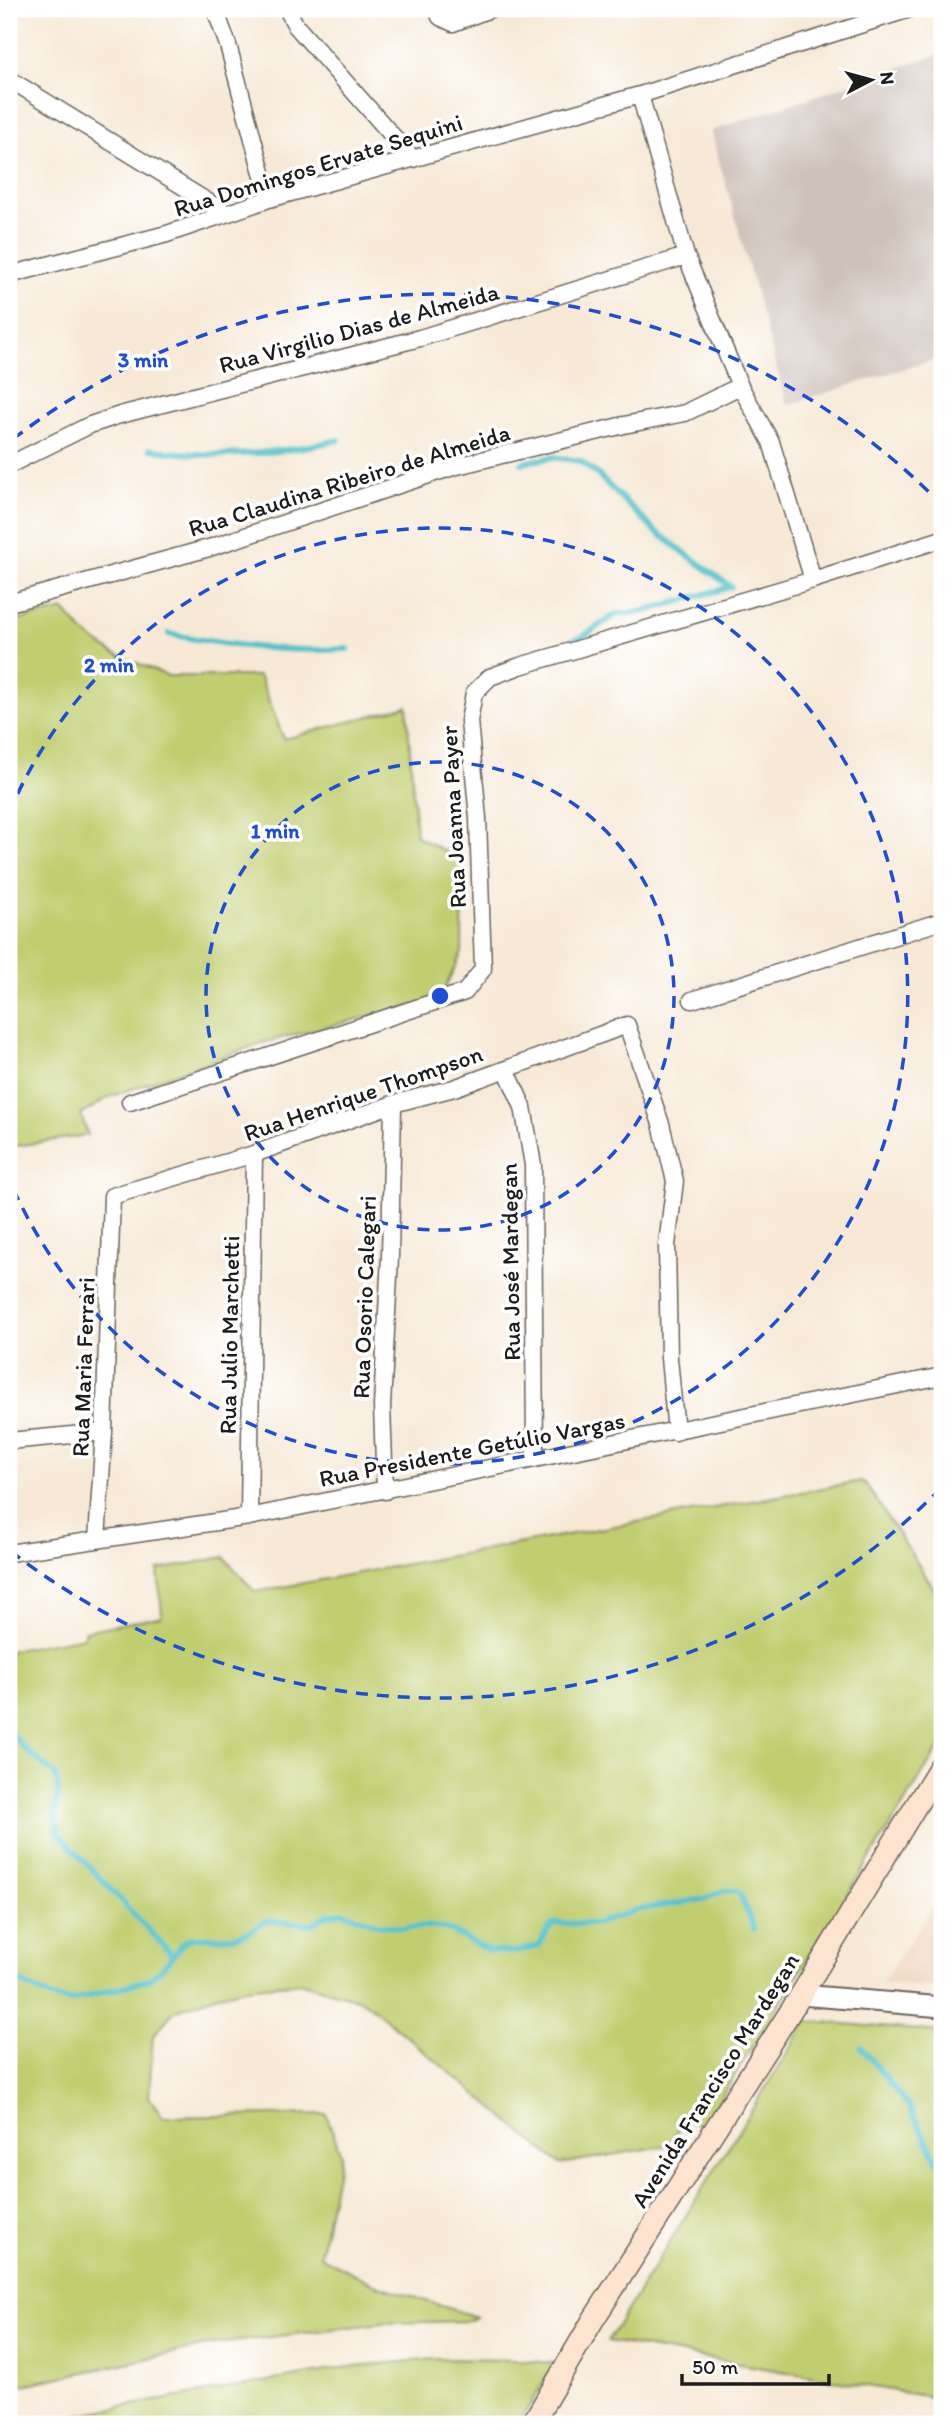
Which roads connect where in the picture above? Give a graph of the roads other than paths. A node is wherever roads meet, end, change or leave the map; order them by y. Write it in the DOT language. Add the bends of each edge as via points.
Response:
graph roads {
  1 [pos="215,9"];
  2 [pos="287,9"];
  3 [pos="490,9"];
  4 [pos="910,9"];
  5 [pos="439,13"];
  6 [pos="9,79"];
  7 [pos="640,95"];
  8 [pos="413,159"];
  9 [pos="269,199"];
  10 [pos="226,213"];
  11 [pos="685,256"];
  12 [pos="9,275"];
  13 [pos="740,387"];
  14 [pos="9,465"];
  15 [pos="942,539"];
  16 [pos="813,580"];
  17 [pos="9,603"];
  18 [pos="942,921"];
  19 [pos="692,1000"];
  20 [pos="506,1069"];
  21 [pos="130,1102"];
  22 [pos="393,1104"];
  23 [pos="254,1154"];
  24 [pos="112,1196"];
  25 [pos="942,1376"];
  26 [pos="104,1432"];
  27 [pos="676,1432"];
  28 [pos="9,1441"];
  29 [pos="535,1459"];
  30 [pos="385,1491"];
  31 [pos="249,1517"];
  32 [pos="97,1540"];
  33 [pos="9,1553"];
  34 [pos="942,1763"];
  35 [pos="801,1994"];
  36 [pos="942,2007"];
  37 [pos="537,2416"];
  1 -- 9 [label="street"];
  2 -- 8 [label="street" via="296,26"];
  3 -- 5 [label="street" via="453,23"];
  4 -- 7 [label="street, Rua Domingos Ervate Sequini"];
  6 -- 10 [label="street"];
  7 -- 8 [label="street, Rua Domingos Ervate Sequini"];
  7 -- 11 [label="street"];
  8 -- 9 [label="street, Rua Domingos Ervate Sequini"];
  9 -- 10 [label="street, Rua Domingos Ervate Sequini"];
  10 -- 12 [label="street, Rua Domingos Ervate Sequini" via="167,234"];
  11 -- 13 [label="street"];
  11 -- 14 [label="street, Rua Virgilio Dias de Almeida" via="420,338 120,415"];
  13 -- 16 [label="street" via="772,442"];
  13 -- 17 [label="street, Rua Claudina Ribeiro de Almeida" via="685,413 453,467 209,548"];
  15 -- 16 [label="street, Rua Joanna Payer"];
  16 -- 21 [label="street, Rua Joanna Payer" via="489,677 474,693 469,721 483,968 465,992"];
  18 -- 19 [label="street"];
  20 -- 22 [label="street, Rua Henrique Thompson"];
  20 -- 27 [label="street, Rua Henrique Thompson" via="627,1025 675,1181 667,1245"];
  20 -- 29 [label="street, Rua José Mardegan" via="523,1107 533,1165"];
  22 -- 23 [label="street, Rua Henrique Thompson"];
  22 -- 30 [label="street, Rua Osorio Calegari" via="382,1406"];
  23 -- 24 [label="street, Rua Henrique Thompson"];
  23 -- 31 [label="street, Rua Julio Marchetti"];
  24 -- 26 [label="street, Rua Maria Ferrari"];
  25 -- 27 [label="street, Rua Presidente Getúlio Vargas"];
  26 -- 28 [label="street"];
  26 -- 32 [label="street, Rua Maria Ferrari"];
  27 -- 29 [label="street, Rua Presidente Getúlio Vargas"];
  29 -- 30 [label="street, Rua Presidente Getúlio Vargas"];
  30 -- 31 [label="street, Rua Presidente Getúlio Vargas"];
  31 -- 32 [label="street, Rua Presidente Getúlio Vargas"];
  32 -- 33 [label="street, Rua Presidente Getúlio Vargas"];
  34 -- 35 [label="main road, Avenida Francisco Mardegan"];
  35 -- 36 [label="street"];
  35 -- 37 [label="main road, Avenida Francisco Mardegan"];
}
